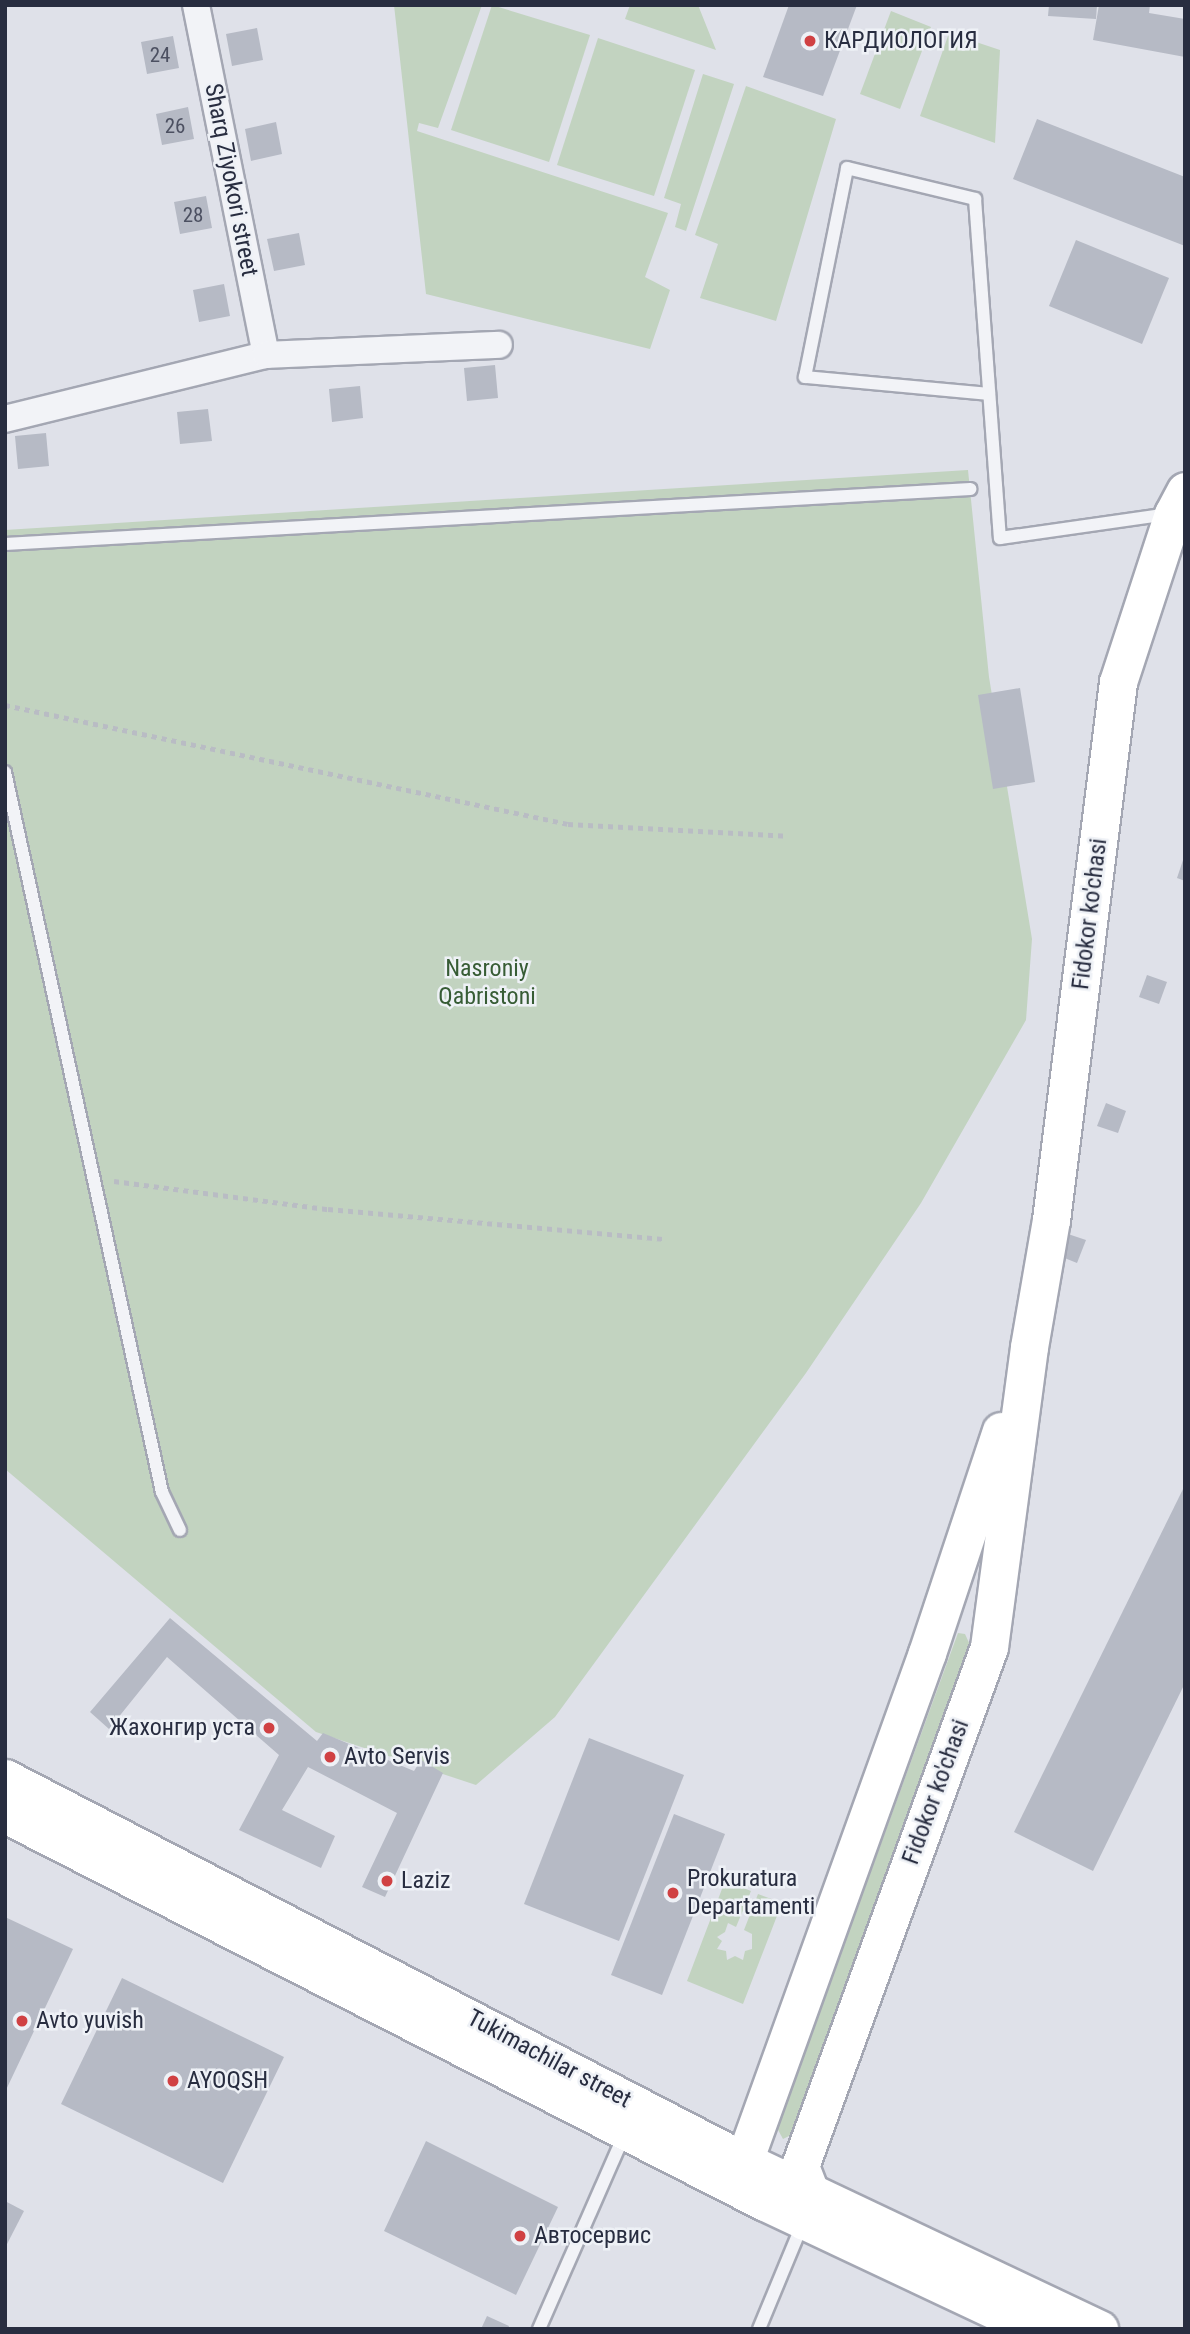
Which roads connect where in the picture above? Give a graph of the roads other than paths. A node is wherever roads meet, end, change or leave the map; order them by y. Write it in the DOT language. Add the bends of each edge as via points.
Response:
graph roads {
  1 [pos="196,5"];
  2 [pos="499,345"];
  3 [pos="266,355"];
  4 [pos="989,394"];
  5 [pos="5,419"];
  6 [pos="970,489"];
  7 [pos="1179,502"];
  8 [pos="5,544"];
  9 [pos="5,772"];
  10 [pos="1029,1347"];
  11 [pos="180,1530"];
  12 [pos="5,1778"];
  13 [pos="5,1814"];
  14 [pos="626,2132"];
  15 [pos="744,2161"];
  16 [pos="765,2202"];
  17 [pos="807,2206"];
  18 [pos="1096,2328"];
  19 [pos="539,2329"];
  20 [pos="759,2329"];
  21 [pos="1035,2329"];
  1 -- 3 [label="street, Sharq Ziyokori street"];
  2 -- 3 [label="street"];
  3 -- 5 [label="street"];
  4 -- 4 [label="lane" via="975,199 847,168 805,377"];
  4 -- 7 [label="lane" via="1000,538"];
  6 -- 8 [label="lane"];
  7 -- 10 [label="street, Fidokor ko'chasi" via="1118,682 1055,1193"];
  9 -- 11 [label="lane" via="162,1492"];
  10 -- 15 [label="street, Fidokor ko'chasi" via="927,1653"];
  10 -- 17 [label="street, Fidokor ko'chasi" via="989,1647 800,2166"];
  12 -- 15 [label="street, Tukimachilar street"];
  13 -- 14 [label="street, Tukimachilar street"];
  14 -- 16 [label="street, Tukimachilar street"];
  14 -- 19 [label="lane"];
  15 -- 16 [label="street" via="746,2178"];
  15 -- 17 [label="street, Tukimachilar street"];
  16 -- 17 [label="street, Tukimachilar street"];
  17 -- 18 [label="street, Tukimachilar street"];
  17 -- 20 [label="lane"];
  17 -- 21 [label="street, Tukimachilar street"];
}
